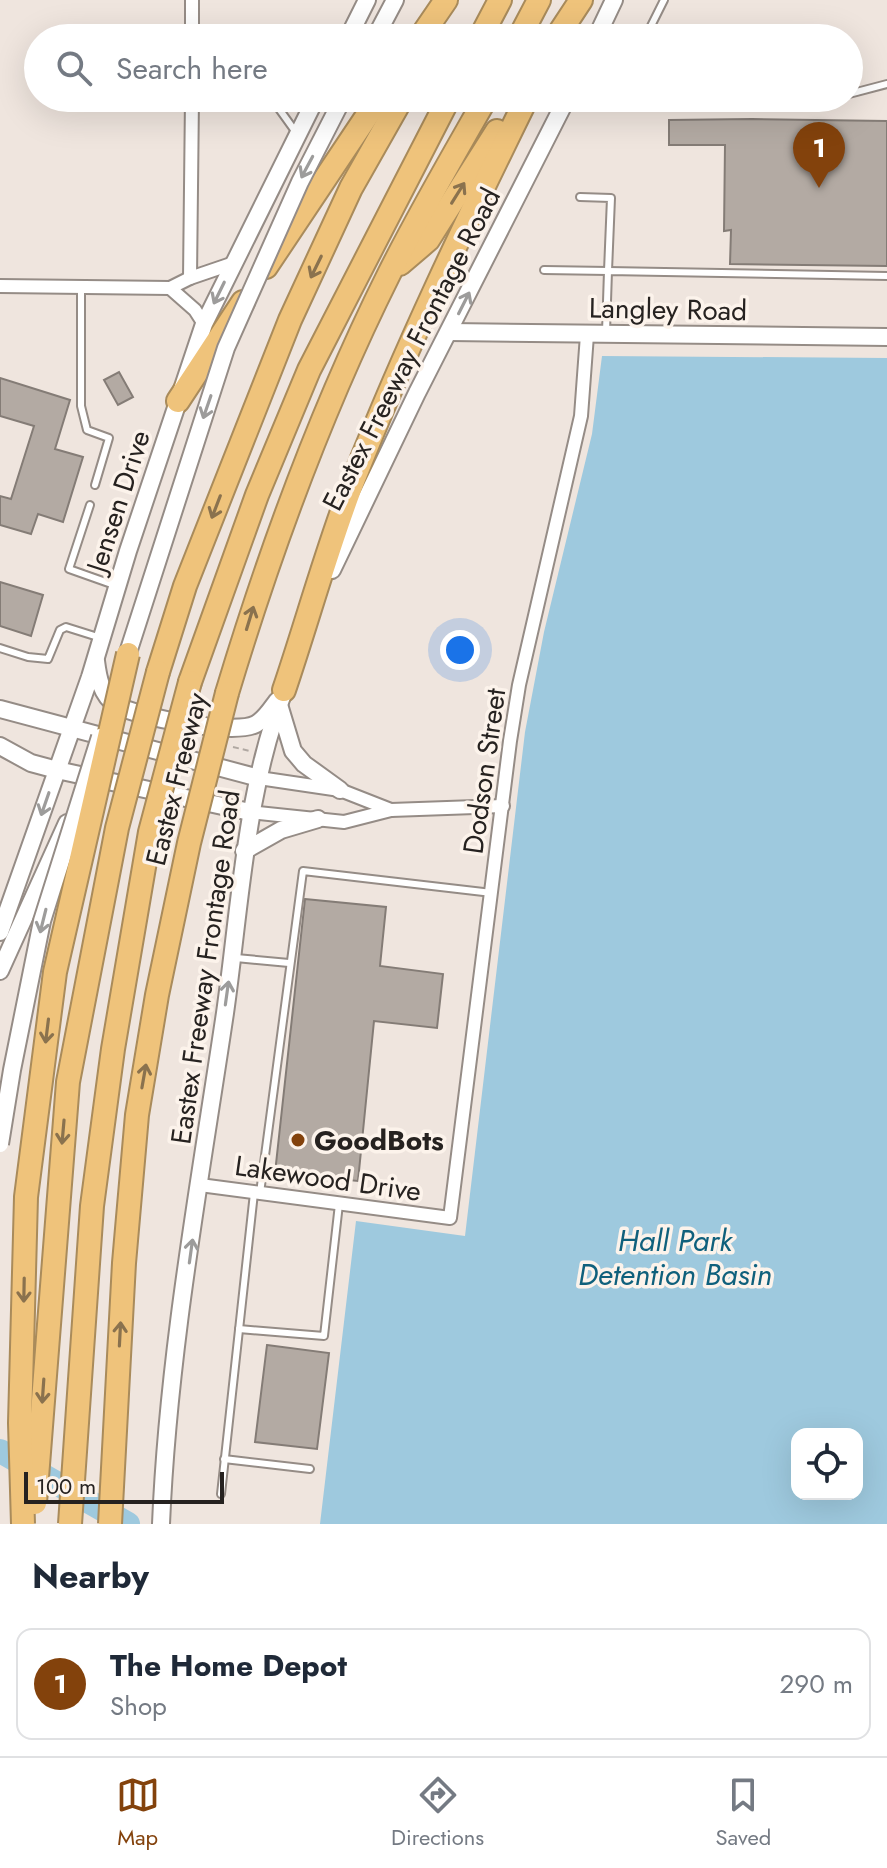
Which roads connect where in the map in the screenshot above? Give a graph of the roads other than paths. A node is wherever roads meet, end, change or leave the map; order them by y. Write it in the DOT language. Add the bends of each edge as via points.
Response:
graph roads {
  1 [pos="192,0"];
  2 [pos="367,0"];
  3 [pos="395,0"];
  4 [pos="446,0"];
  5 [pos="456,0"];
  6 [pos="500,0"];
  7 [pos="539,0"];
  8 [pos="575,0"];
  9 [pos="581,0"];
  10 [pos="614,0"];
  11 [pos="664,0"];
  12 [pos="192,24"];
  13 [pos="355,24"];
  14 [pos="382,24"];
  15 [pos="430,24"];
  16 [pos="443,24"];
  17 [pos="487,24"];
  18 [pos="526,24"];
  19 [pos="563,24"];
  20 [pos="565,24"];
  21 [pos="603,24"];
  22 [pos="652,24"];
  23 [pos="887,84"];
  24 [pos="863,90"];
  25 [pos="192,112"];
  26 [pos="281,112"];
  27 [pos="309,112"];
  28 [pos="336,112"];
  29 [pos="370,112"];
  30 [pos="394,112"];
  31 [pos="442,112"];
  32 [pos="478,112"];
  33 [pos="508,112"];
  34 [pos="520,112"];
  35 [pos="560,112"];
  36 [pos="297,134"];
  37 [pos="580,197"];
  38 [pos="234,263"];
  39 [pos="544,270"];
  40 [pos="608,271"];
  41 [pos="389,272"];
  42 [pos="887,276"];
  43 [pos="190,278"];
  44 [pos="0,286"];
  45 [pos="81,287"];
  46 [pos="170,288"];
  47 [pos="204,324"];
  48 [pos="450,332"];
  49 [pos="587,335"];
  50 [pos="606,335"];
  51 [pos="887,337"];
  52 [pos="178,401"];
  53 [pos="95,485"];
  54 [pos="90,505"];
  55 [pos="117,586"];
  56 [pos="102,639"];
  57 [pos="0,648"];
  58 [pos="128,654"];
  59 [pos="95,659"];
  60 [pos="282,696"];
  61 [pos="0,709"];
  62 [pos="72,728"];
  63 [pos="0,746"];
  64 [pos="57,770"];
  65 [pos="92,776"];
  66 [pos="259,778"];
  67 [pos="340,790"];
  68 [pos="503,806"];
  69 [pos="391,810"];
  70 [pos="250,812"];
  71 [pos="318,819"];
  72 [pos="244,851"];
  73 [pos="492,893"];
  74 [pos="0,932"];
  75 [pos="232,958"];
  76 [pos="289,963"];
  77 [pos="0,971"];
  78 [pos="0,1144"];
  79 [pos="200,1185"];
  80 [pos="257,1193"];
  81 [pos="339,1204"];
  82 [pos="450,1218"];
  83 [pos="239,1329"];
  84 [pos="224,1459"];
  85 [pos="310,1469"];
  86 [pos="221,1494"];
  87 [pos="23,1524"];
  88 [pos="34,1524"];
  89 [pos="70,1524"];
  90 [pos="110,1524"];
  91 [pos="161,1524"];
  1 -- 12 [label="street"];
  2 -- 13 [label="main road"];
  3 -- 14 [label="main road"];
  4 -- 15 [label="highway"];
  5 -- 16 [label="highway"];
  6 -- 17 [label="highway"];
  7 -- 18 [label="highway"];
  8 -- 19 [label="highway"];
  9 -- 20 [label="highway"];
  10 -- 21 [label="main road"];
  11 -- 22 [label="lane"];
  23 -- 24 [label="lane"];
  25 -- 43 [label="street"];
  26 -- 36 [label="lane"];
  27 -- 36 [label="main road, Jensen Drive"];
  28 -- 58 [label="main road, one-way, bridge" via="226,348"];
  29 -- 52 [label="highway"];
  30 -- 88 [label="highway, Eastex Freeway, one-way, bridge" via="351,188 290,320 185,586 117,828 68,1082"];
  31 -- 89 [label="highway, bridge" via="309,370 257,495 190,682 150,832 92,1206"];
  32 -- 41 [label="highway, Eastex Freeway"];
  41 -- 33 [label="highway, one-way" via="428,240"];
  34 -- 60 [label="highway" via="354,479"];
  48 -- 35 [label="main road, Eastex Freeway Frontage Road, one-way"];
  36 -- 38 [label="main road, Jensen Drive"];
  37 -- 40 [label="lane" via="611,198"];
  38 -- 43 [label="street"];
  38 -- 47 [label="main road, Jensen Drive, one-way"];
  39 -- 40 [label="lane"];
  40 -- 42 [label="lane"];
  40 -- 50 [label="lane"];
  90 -- 41 [label="highway, Eastex Freeway, one-way, bridge" via="137,1115 189,843 256,598 327,408"];
  43 -- 46 [label="street"];
  44 -- 45 [label="street"];
  45 -- 46 [label="street"];
  45 -- 53 [label="lane" via="81,406 87,430 109,438"];
  46 -- 47 [label="street"];
  47 -- 52 [label="main road, Jensen Drive"];
  48 -- 49 [label="main road, Langley Road"];
  48 -- 60 [label="main road, Eastex Freeway Frontage Road" via="344,541"];
  49 -- 50 [label="main road, Langley Road"];
  49 -- 68 [label="street, Dodson Street" via="581,416 519,685"];
  50 -- 51 [label="main road, Langley Road"];
  52 -- 55 [label="main road, Jensen Drive"];
  54 -- 55 [label="lane" via="69,569"];
  55 -- 56 [label="main road, Jensen Drive"];
  56 -- 57 [label="lane" via="66,627 48,659 39,660"];
  56 -- 59 [label="main road, Jensen Drive"];
  58 -- 78 [label="main road, one-way, bridge" via="42,921"];
  58 -- 87 [label="highway, one-way, bridge" via="55,972 28,1182 20,1423"];
  59 -- 60 [label="main road" via="103,693 117,705 149,715 239,729 255,725"];
  59 -- 62 [label="main road, Jensen Drive"];
  60 -- 66 [label="main road, Eastex Freeway Frontage Road"];
  60 -- 67 [label="main road" via="293,751"];
  61 -- 62 [label="main road"];
  62 -- 64 [label="main road, Jensen Drive"];
  62 -- 66 [label="main road"];
  63 -- 64 [label="main road"];
  64 -- 65 [label="main road"];
  64 -- 74 [label="main road, Jensen Drive, one-way"];
  65 -- 70 [label="main road"];
  65 -- 77 [label="main road"];
  66 -- 67 [label="street"];
  66 -- 70 [label="main road, Eastex Freeway Frontage Road"];
  67 -- 69 [label="street"];
  68 -- 69 [label="street"];
  68 -- 73 [label="street, Dodson Street"];
  69 -- 71 [label="street" via="344,822"];
  70 -- 71 [label="street"];
  70 -- 72 [label="main road, Eastex Freeway Frontage Road"];
  71 -- 72 [label="main road" via="281,830"];
  72 -- 75 [label="main road, Eastex Freeway Frontage Road"];
  73 -- 76 [label="lane" via="303,871"];
  73 -- 82 [label="street, Dodson Street"];
  75 -- 76 [label="lane"];
  79 -- 75 [label="main road, Eastex Freeway Frontage Road, one-way"];
  76 -- 80 [label="lane"];
  79 -- 80 [label="street, Lakewood Drive"];
  91 -- 79 [label="main road, Eastex Freeway Frontage Road, one-way"];
  80 -- 81 [label="street, Lakewood Drive"];
  80 -- 83 [label="lane"];
  81 -- 82 [label="street, Lakewood Drive"];
  81 -- 83 [label="lane" via="324,1336"];
  83 -- 84 [label="lane"];
  84 -- 85 [label="lane"];
  84 -- 86 [label="lane"];
}
